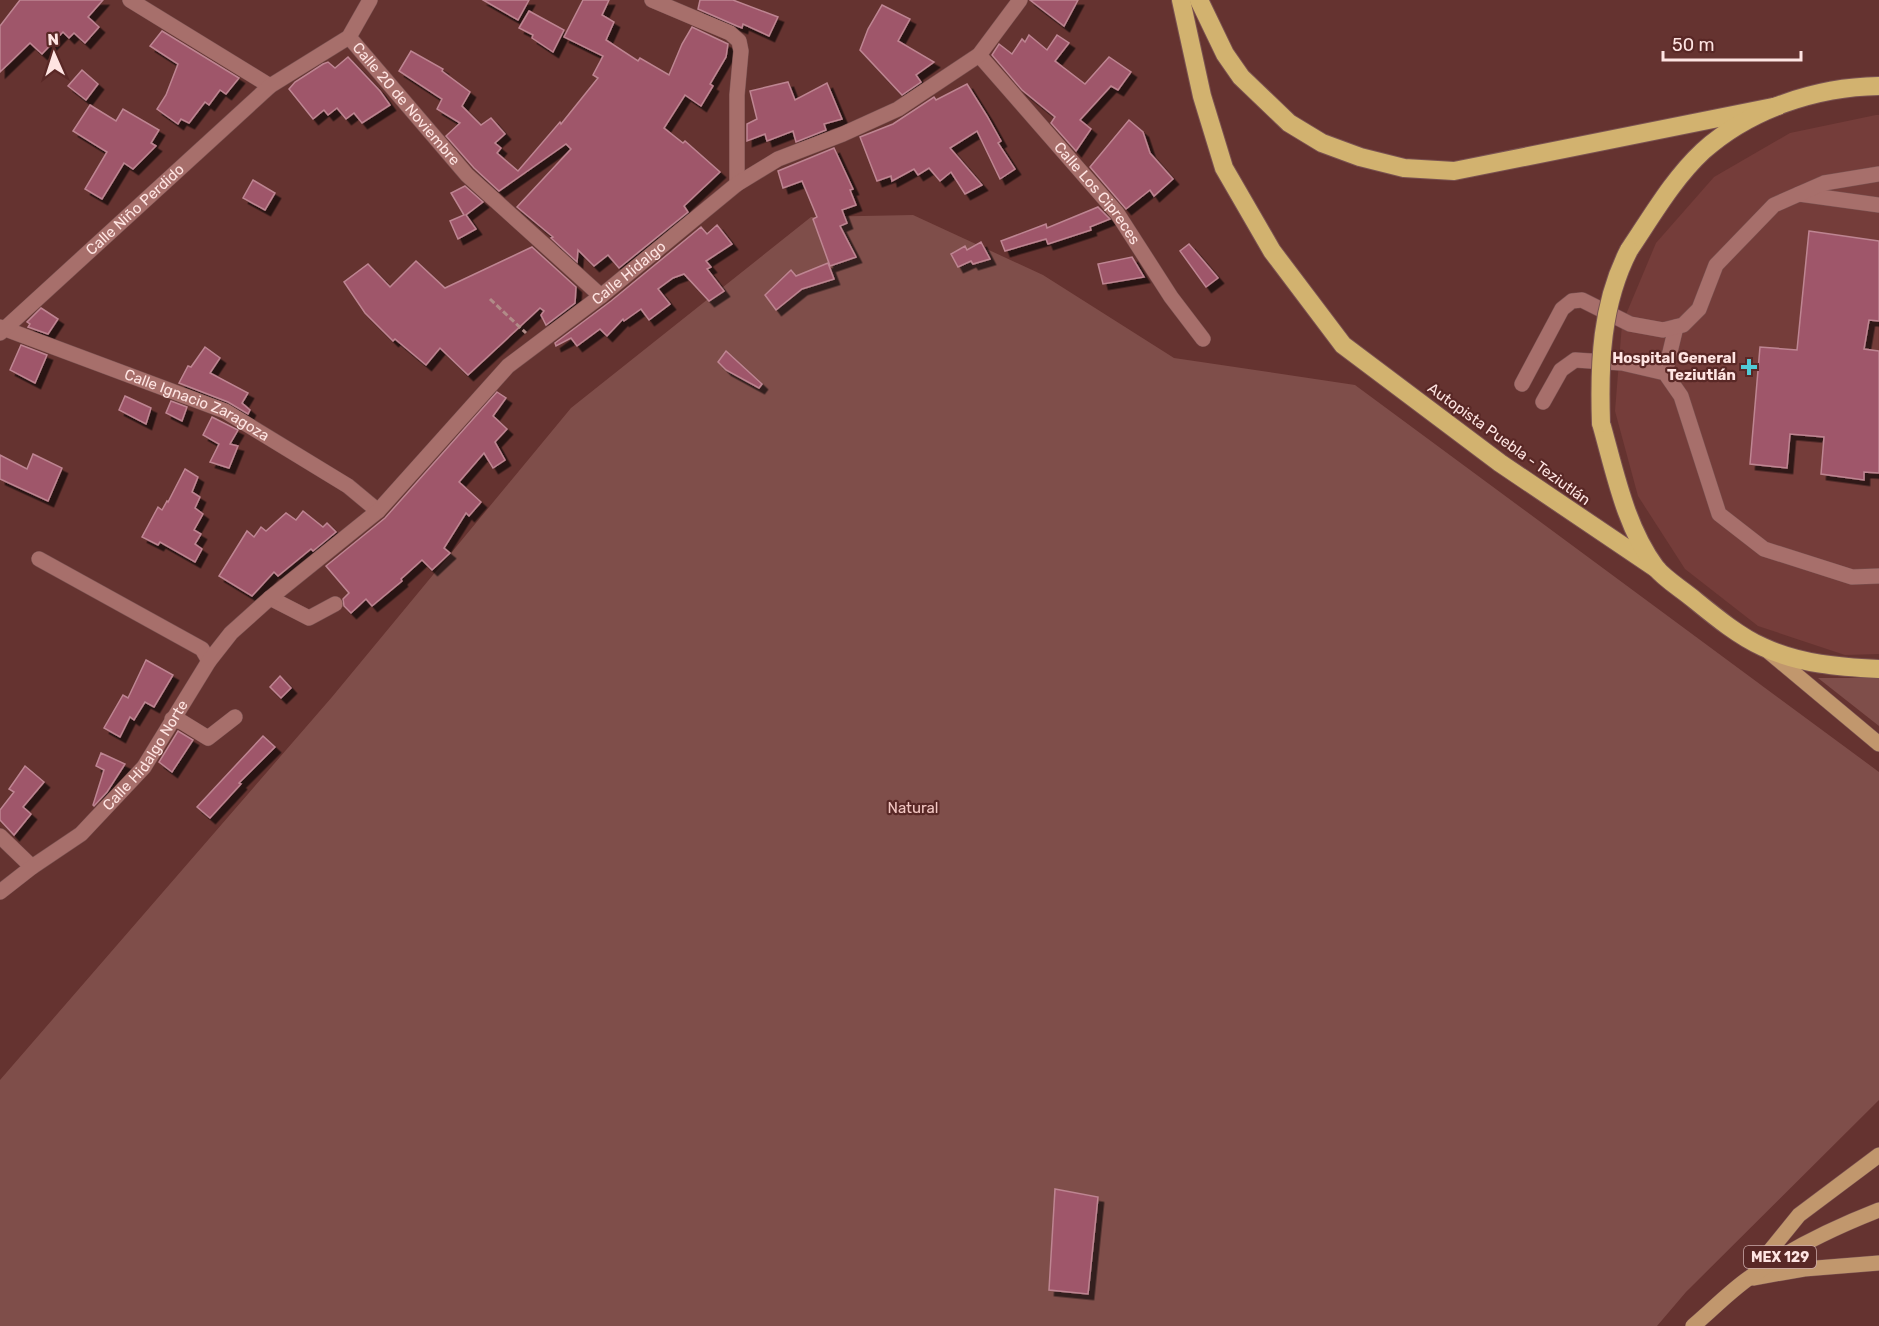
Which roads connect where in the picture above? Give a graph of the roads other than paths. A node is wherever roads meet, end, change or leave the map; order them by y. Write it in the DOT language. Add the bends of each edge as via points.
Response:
graph roads {
  1 [pos="130,0"];
  2 [pos="370,0"];
  3 [pos="652,0"];
  4 [pos="1020,0"];
  5 [pos="1181,0"];
  6 [pos="1199,0"];
  7 [pos="349,37"];
  8 [pos="979,55"];
  9 [pos="270,86"];
  10 [pos="1879,86"];
  11 [pos="1778,106"];
  12 [pos="1879,174"];
  13 [pos="737,184"];
  14 [pos="1799,194"];
  15 [pos="1879,205"];
  16 [pos="601,296"];
  17 [pos="1676,327"];
  18 [pos="1,329"];
  19 [pos="1203,339"];
  20 [pos="1665,373"];
  21 [pos="1522,384"];
  22 [pos="1544,402"];
  23 [pos="378,511"];
  24 [pos="39,559"];
  25 [pos="1657,569"];
  26 [pos="1879,576"];
  27 [pos="270,598"];
  28 [pos="335,604"];
  29 [pos="1762,647"];
  30 [pos="208,661"];
  31 [pos="1879,669"];
  32 [pos="235,717"];
  33 [pos="172,719"];
  34 [pos="1879,744"];
  35 [pos="0,836"];
  36 [pos="32,867"];
  37 [pos="0,892"];
  38 [pos="1879,1155"];
  39 [pos="1879,1210"];
  40 [pos="1879,1263"];
  41 [pos="1747,1279"];
  42 [pos="1694,1326"];
  1 -- 9 [label="street"];
  2 -- 7 [label="street"];
  3 -- 13 [label="street" via="730,33 739,42"];
  4 -- 8 [label="street, Calle Hidalgo"];
  5 -- 25 [label="highway, Autopista Puebla - Teziutlán" via="1202,96 1224,168 1272,251 1343,345 1500,463"];
  6 -- 11 [label="highway, Autopista Puebla - Teziutlán" via="1225,54 1241,77 1290,123 1322,143 1404,168 1454,171"];
  7 -- 9 [label="street, Calle 20 de Noviembre"];
  7 -- 16 [label="street, Calle 20 de Noviembre" via="467,175"];
  8 -- 13 [label="street, Calle Hidalgo" via="898,109 778,159"];
  8 -- 19 [label="street, Calle Los Cipreces" via="1117,213"];
  9 -- 18 [label="street, Calle Niño Perdido"];
  10 -- 11 [label="highway, Autopista Puebla - Teziutlán" via="1852,86"];
  11 -- 25 [label="highway, Autopista Puebla - Teziutlán, bridge" via="1731,128 1702,152 1673,185 1629,250 1603,330 1601,423 1621,494"];
  12 -- 14 [label="street" via="1824,183"];
  13 -- 16 [label="street, Calle Hidalgo"];
  14 -- 15 [label="street"];
  14 -- 17 [label="street" via="1774,206 1716,266 1699,309"];
  16 -- 23 [label="street, Calle Hidalgo" via="508,366"];
  17 -- 20 [label="street"];
  17 -- 21 [label="street" via="1663,330 1630,324 1582,300 1572,301 1562,309"];
  18 -- 23 [label="street, Calle Ignacio Zaragoza" via="225,411 348,486"];
  20 -- 22 [label="street" via="1622,363 1575,360 1561,370"];
  20 -- 26 [label="street" via="1681,396 1719,514 1764,549 1852,577"];
  23 -- 27 [label="street, Calle Hidalgo"];
  24 -- 30 [label="street" via="202,649"];
  25 -- 29 [label="highway, Autopista Puebla - Teziutlán" via="1715,616"];
  27 -- 28 [label="street" via="309,618"];
  27 -- 30 [label="street, Calle Hidalgo Norte" via="231,633"];
  29 -- 31 [label="highway, Autopista Puebla - Teziutlán" via="1807,662"];
  29 -- 34 [label="main road"];
  30 -- 33 [label="street, Calle Hidalgo Norte"];
  32 -- 33 [label="street" via="208,738"];
  33 -- 36 [label="street, Calle Hidalgo Norte" via="144,767 81,834"];
  35 -- 36 [label="street"];
  36 -- 37 [label="street, Calle Hidalgo Norte"];
  38 -- 41 [label="main road" via="1799,1215"];
  39 -- 41 [label="main road, MEX 129" via="1792,1249"];
  40 -- 41 [label="main road" via="1804,1269"];
  41 -- 42 [label="main road, MEX 129"];
}
